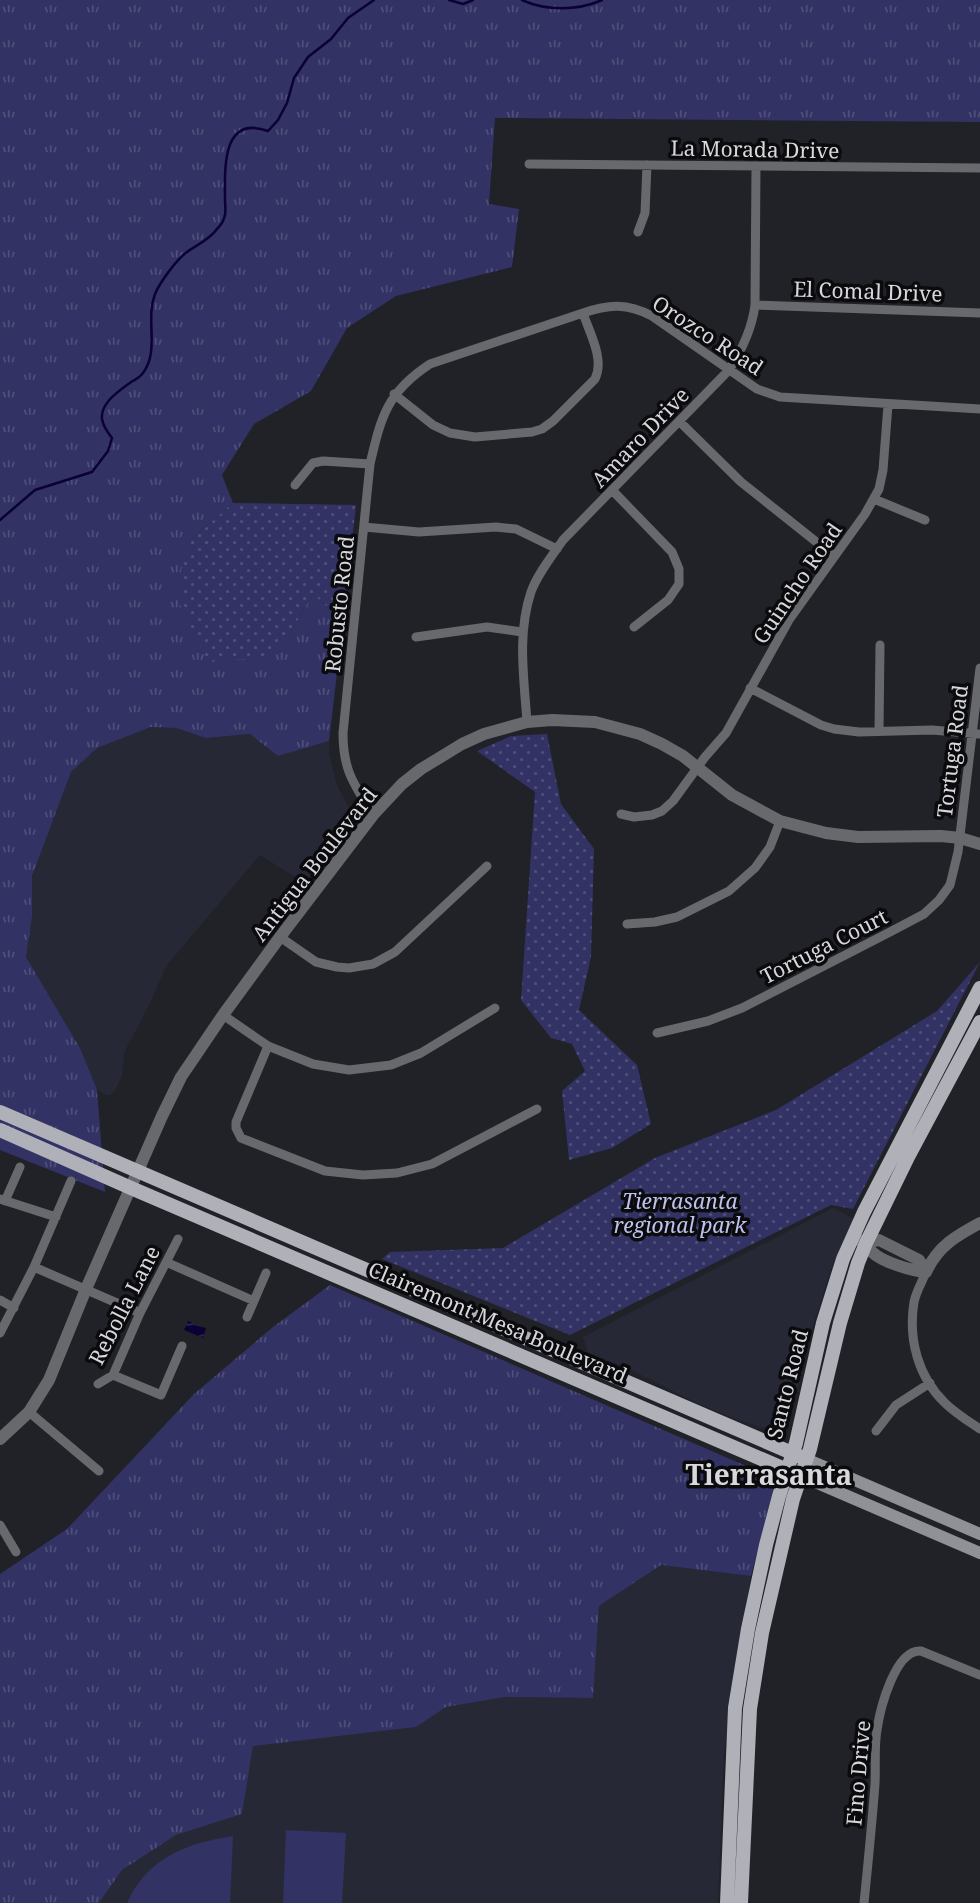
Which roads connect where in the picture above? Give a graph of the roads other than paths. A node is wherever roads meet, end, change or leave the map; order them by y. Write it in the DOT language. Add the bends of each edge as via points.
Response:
graph roads {
  1 [pos="529,164"];
  2 [pos="646,165"];
  3 [pos="756,166"];
  4 [pos="980,168"];
  5 [pos="638,232"];
  6 [pos="755,305"];
  7 [pos="583,313"];
  8 [pos="980,313"];
  9 [pos="729,370"];
  10 [pos="394,394"];
  11 [pos="888,405"];
  12 [pos="980,409"];
  13 [pos="679,422"];
  14 [pos="370,464"];
  15 [pos="295,485"];
  16 [pos="613,491"];
  17 [pos="874,499"];
  18 [pos="925,520"];
  19 [pos="364,527"];
  20 [pos="557,549"];
  21 [pos="834,556"];
  22 [pos="634,627"];
  23 [pos="522,632"];
  24 [pos="416,637"];
  25 [pos="880,645"];
  26 [pos="980,668"];
  27 [pos="750,688"];
  28 [pos="527,722"];
  29 [pos="879,732"];
  30 [pos="976,734"];
  31 [pos="697,767"];
  32 [pos="621,814"];
  33 [pos="373,815"];
  34 [pos="779,821"];
  35 [pos="960,838"];
  36 [pos="980,844"];
  37 [pos="487,866"];
  38 [pos="627,924"];
  39 [pos="280,937"];
  40 [pos="980,988"];
  41 [pos="495,1008"];
  42 [pos="223,1015"];
  43 [pos="980,1022"];
  44 [pos="657,1033"];
  45 [pos="268,1046"];
  46 [pos="537,1109"];
  47 [pos="0,1112"];
  48 [pos="0,1130"];
  49 [pos="20,1167"];
  50 [pos="137,1172"];
  51 [pos="71,1181"];
  52 [pos="131,1188"];
  53 [pos="2,1200"];
  54 [pos="56,1217"];
  55 [pos="980,1223"];
  56 [pos="178,1239"];
  57 [pos="859,1240"];
  58 [pos="166,1262"];
  59 [pos="34,1267"];
  60 [pos="926,1272"];
  61 [pos="266,1273"];
  62 [pos="86,1289"];
  63 [pos="0,1300"];
  64 [pos="254,1301"];
  65 [pos="14,1308"];
  66 [pos="140,1313"];
  67 [pos="247,1317"];
  68 [pos="0,1333"];
  69 [pos="182,1346"];
  70 [pos="113,1375"];
  71 [pos="930,1383"];
  72 [pos="98,1384"];
  73 [pos="29,1412"];
  74 [pos="980,1429"];
  75 [pos="876,1431"];
  76 [pos="0,1439"];
  77 [pos="792,1453"];
  78 [pos="806,1459"];
  79 [pos="787,1470"];
  80 [pos="99,1471"];
  81 [pos="802,1476"];
  82 [pos="0,1525"];
  83 [pos="980,1534"];
  84 [pos="16,1552"];
  85 [pos="980,1553"];
  86 [pos="980,1675"];
  87 [pos="727,1903"];
  88 [pos="741,1903"];
  89 [pos="864,1903"];
  1 -- 2 [label="street, La Morada Drive"];
  2 -- 3 [label="street, La Morada Drive"];
  2 -- 5 [label="street" via="645,213"];
  3 -- 4 [label="street, La Morada Drive"];
  3 -- 6 [label="street, Amaro Drive"];
  6 -- 8 [label="street, El Comal Drive"];
  6 -- 9 [label="street, Amaro Drive" via="742,350"];
  7 -- 9 [label="street, Orozco Road" via="600,307 639,310"];
  7 -- 10 [label="street, Orozco Road" via="430,364"];
  7 -- 10 [label="street" via="599,370 542,429 475,438 450,433"];
  9 -- 11 [label="street, Orozco Road" via="779,397"];
  9 -- 13 [label="street, Amaro Drive"];
  10 -- 14 [label="street, Robusto Road"];
  11 -- 12 [label="street, Orozco Road"];
  11 -- 17 [label="street, Guincho Road" via="883,470"];
  13 -- 16 [label="street, Amaro Drive"];
  13 -- 21 [label="street" via="741,482"];
  14 -- 15 [label="street" via="313,463"];
  14 -- 19 [label="street, Robusto Road"];
  16 -- 20 [label="street, Amaro Drive"];
  16 -- 22 [label="street" via="672,552 679,569 678,584 668,600"];
  17 -- 18 [label="street"];
  17 -- 21 [label="street, Guincho Road"];
  19 -- 20 [label="street" via="419,532 516,529"];
  19 -- 33 [label="street, Robusto Road" via="343,750 351,780"];
  20 -- 23 [label="street, Amaro Drive" via="532,590"];
  21 -- 27 [label="street, Guincho Road"];
  23 -- 24 [label="street" via="487,627"];
  23 -- 28 [label="street, Amaro Drive"];
  25 -- 29 [label="street"];
  26 -- 30 [label="street, Tortuga Road"];
  27 -- 29 [label="street" via="821,725"];
  27 -- 31 [label="street, Guincho Road" via="726,733"];
  28 -- 31 [label="street, Antigua Boulevard" via="595,722 640,734"];
  28 -- 33 [label="street, Antigua Boulevard" via="462,744 402,784"];
  29 -- 30 [label="street"];
  30 -- 35 [label="street, Tortuga Road"];
  31 -- 32 [label="street, Guincho Road" via="662,811 652,816"];
  31 -- 34 [label="street, Antigua Boulevard" via="732,795"];
  33 -- 39 [label="street, Antigua Boulevard"];
  34 -- 35 [label="street, Antigua Boulevard" via="858,837"];
  34 -- 38 [label="street" via="770,847 755,868 729,891 677,917"];
  35 -- 36 [label="street, Antigua Boulevard"];
  35 -- 44 [label="street, Tortuga Court" via="950,885 924,914 742,1008"];
  37 -- 39 [label="street" via="395,952 373,964 349,968 316,962"];
  39 -- 42 [label="street, Antigua Boulevard"];
  40 -- 57 [label="main road, Santo Road" via="892,1154"];
  41 -- 45 [label="street" via="391,1066 349,1070 313,1064"];
  42 -- 45 [label="street"];
  42 -- 50 [label="street, Antigua Boulevard" via="181,1077"];
  43 -- 57 [label="main road, Santo Road"];
  45 -- 46 [label="street" via="236,1128 242,1138 325,1171 397,1173 432,1164"];
  47 -- 50 [label="main road, Clairemont Mesa Boulevard"];
  48 -- 52 [label="main road, Clairemont Mesa Boulevard"];
  49 -- 53 [label="street"];
  50 -- 52 [label="street, Antigua Boulevard"];
  50 -- 77 [label="main road, Clairemont Mesa Boulevard"];
  51 -- 54 [label="street"];
  52 -- 62 [label="street, Antigua Boulevard"];
  52 -- 79 [label="main road, Clairemont Mesa Boulevard"];
  53 -- 54 [label="street"];
  54 -- 59 [label="street"];
  55 -- 60 [label="street" via="951,1239"];
  56 -- 58 [label="street, Rebolla Lane"];
  57 -- 60 [label="street" via="874,1254 912,1271"];
  57 -- 77 [label="main road, Santo Road" via="843,1259 823,1322"];
  57 -- 78 [label="main road, Santo Road" via="858,1263"];
  58 -- 64 [label="street"];
  58 -- 66 [label="street, Rebolla Lane"];
  59 -- 62 [label="street"];
  59 -- 65 [label="street"];
  60 -- 71 [label="street" via="914,1300 912,1329 917,1357"];
  61 -- 64 [label="street"];
  62 -- 66 [label="street"];
  62 -- 73 [label="street, Antigua Boulevard" via="49,1380"];
  63 -- 65 [label="street"];
  64 -- 67 [label="street"];
  65 -- 68 [label="street"];
  66 -- 70 [label="street, Rebolla Lane"];
  69 -- 70 [label="street" via="161,1395"];
  70 -- 72 [label="street, Rebolla Lane"];
  71 -- 74 [label="street" via="947,1406"];
  71 -- 75 [label="street" via="896,1405"];
  73 -- 76 [label="street, Antigua Boulevard"];
  73 -- 80 [label="street"];
  77 -- 78 [label="main road, Clairemont Mesa Boulevard"];
  77 -- 79 [label="main road, Santo Road"];
  78 -- 81 [label="main road, Santo Road"];
  78 -- 83 [label="main road, Clairemont Mesa Boulevard"];
  79 -- 81 [label="main road, Clairemont Mesa Boulevard"];
  79 -- 87 [label="main road, Santo Road" via="766,1545 735,1708"];
  81 -- 85 [label="main road, Clairemont Mesa Boulevard"];
  81 -- 88 [label="main road, Santo Road" via="762,1633 750,1709"];
  82 -- 84 [label="street"];
  86 -- 89 [label="street, Fino Drive" via="916,1650 900,1661 876,1731"];
}
